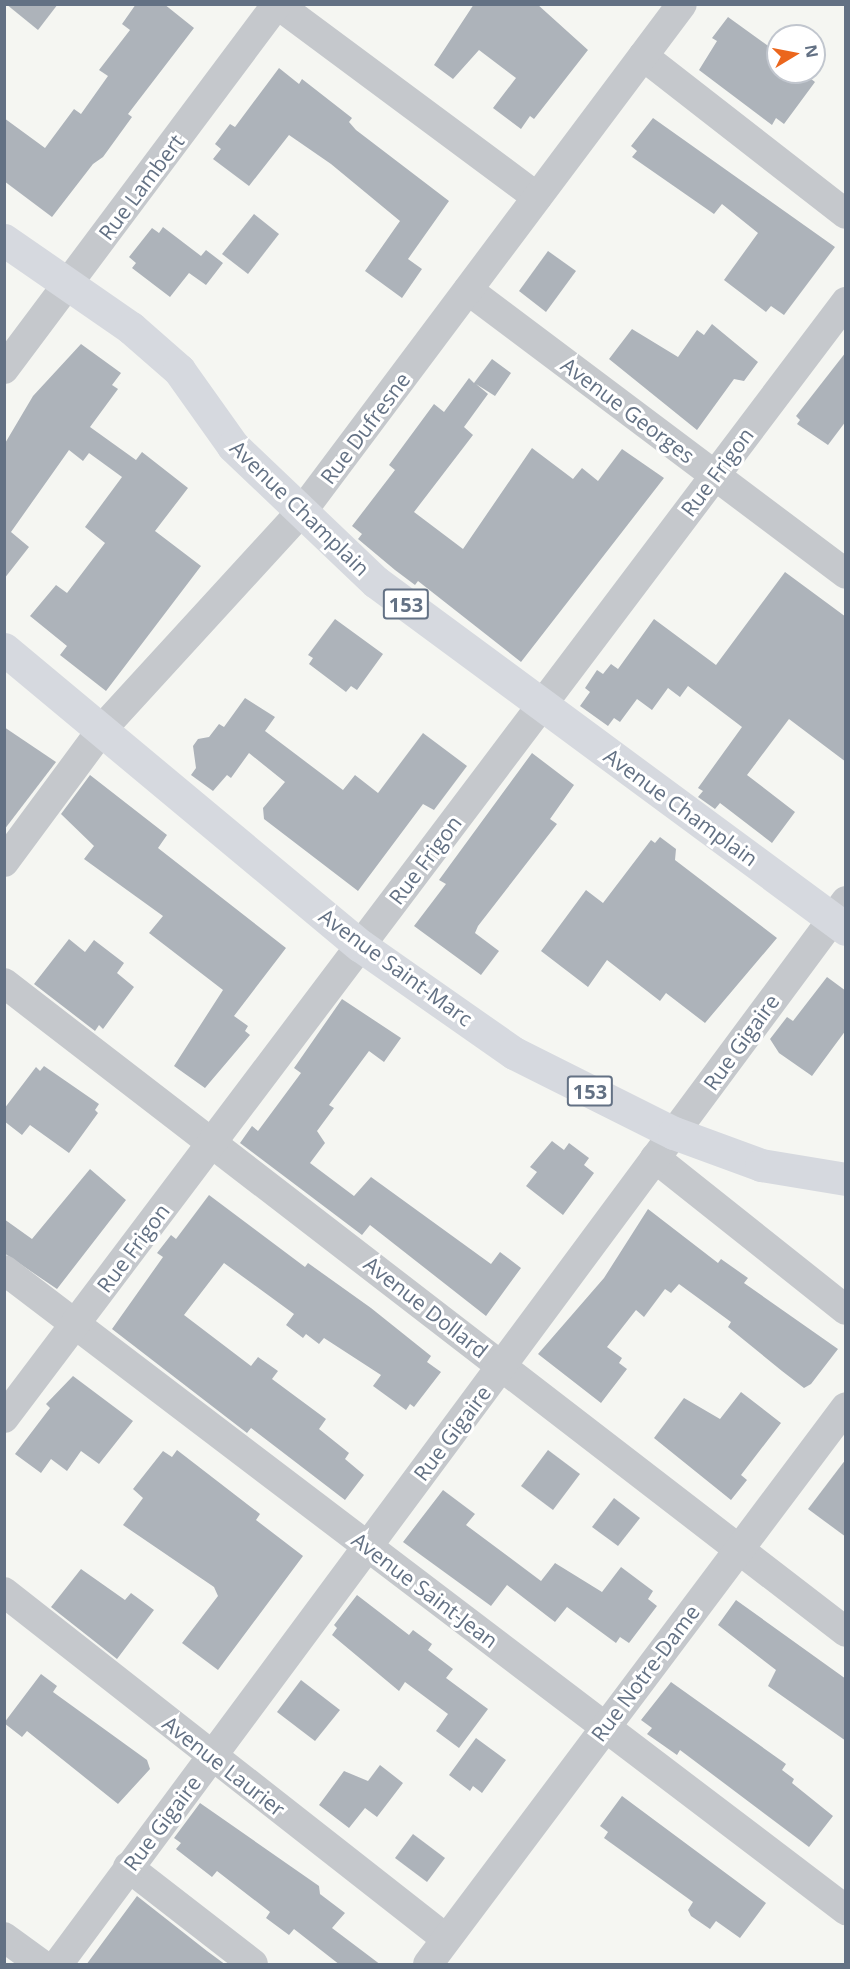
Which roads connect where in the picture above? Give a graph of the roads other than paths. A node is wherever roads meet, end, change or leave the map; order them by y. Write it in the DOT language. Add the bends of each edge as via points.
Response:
graph roads {
  1 [pos="681,4"];
  2 [pos="277,5"];
  3 [pos="643,56"];
  4 [pos="537,197"];
  5 [pos="846,214"];
  6 [pos="4,240"];
  7 [pos="66,287"];
  8 [pos="468,290"];
  9 [pos="846,302"];
  10 [pos="4,369"];
  11 [pos="715,475"];
  12 [pos="303,510"];
  13 [pos="846,574"];
  14 [pos="4,649"];
  15 [pos="542,705"];
  16 [pos="103,728"];
  17 [pos="4,862"];
  18 [pos="841,916"];
  19 [pos="361,946"];
  20 [pos="4,983"];
  21 [pos="213,1142"];
  22 [pos="665,1145"];
  23 [pos="846,1179"];
  24 [pos="4,1270"];
  25 [pos="846,1310"];
  26 [pos="76,1324"];
  27 [pos="501,1366"];
  28 [pos="846,1407"];
  29 [pos="4,1418"];
  30 [pos="368,1546"];
  31 [pos="738,1549"];
  32 [pos="4,1592"];
  33 [pos="846,1632"];
  34 [pos="605,1726"];
  35 [pos="212,1757"];
  36 [pos="128,1868"];
  37 [pos="846,1910"];
  38 [pos="4,1937"];
  39 [pos="445,1938"];
  40 [pos="41,1965"];
  41 [pos="58,1965"];
  42 [pos="253,1965"];
  43 [pos="428,1965"];
  1 -- 3 [label="street, Rue Dufresne"];
  2 -- 4 [label="street"];
  2 -- 7 [label="street, Rue Lambert"];
  3 -- 4 [label="street, Rue Dufresne"];
  3 -- 5 [label="street"];
  4 -- 8 [label="street, Rue Dufresne"];
  6 -- 7 [label="main road, Avenue Champlain / 153"];
  7 -- 10 [label="street, Rue Lambert"];
  7 -- 12 [label="main road, Avenue Champlain / 153" via="131,328 179,370 233,446"];
  8 -- 11 [label="street, Avenue Georges"];
  8 -- 12 [label="street, Rue Dufresne"];
  9 -- 11 [label="street, Rue Frigon"];
  11 -- 13 [label="street, Avenue Georges"];
  11 -- 15 [label="street, Rue Frigon"];
  12 -- 15 [label="main road, Avenue Champlain / 153" via="376,582"];
  12 -- 16 [label="street, Rue Dufresne"];
  14 -- 16 [label="main road, Avenue Saint-Marc / 153"];
  15 -- 18 [label="main road, Avenue Champlain / 153"];
  15 -- 19 [label="street, Rue Frigon"];
  16 -- 17 [label="street, Rue Dufresne"];
  16 -- 19 [label="main road, Avenue Saint-Marc / 153"];
  18 -- 22 [label="street, Rue Gigaire"];
  19 -- 21 [label="street, Rue Frigon"];
  19 -- 22 [label="main road, Avenue Saint-Marc / 153" via="514,1053"];
  20 -- 21 [label="street, Avenue Dollard"];
  21 -- 26 [label="street, Rue Frigon"];
  21 -- 27 [label="street, Avenue Dollard"];
  22 -- 23 [label="main road, Avenue Saint-Marc / 153"];
  22 -- 25 [label="street, Avenue Saint-Marc"];
  22 -- 27 [label="street, Rue Gigaire"];
  24 -- 26 [label="street, Avenue Saint-Jean"];
  26 -- 29 [label="street, Rue Frigon"];
  26 -- 30 [label="street, Avenue Saint-Jean"];
  27 -- 30 [label="street, Rue Gigaire"];
  27 -- 31 [label="street, Avenue Dollard"];
  28 -- 31 [label="street, Rue Notre-Dame"];
  30 -- 34 [label="street, Avenue Saint-Jean"];
  30 -- 35 [label="street, Rue Gigaire"];
  31 -- 33 [label="street, Avenue Dollard"];
  31 -- 34 [label="street, Rue Notre-Dame"];
  32 -- 35 [label="street, Avenue Laurier"];
  34 -- 37 [label="street, Avenue Saint-Jean"];
  34 -- 39 [label="street, Rue Notre-Dame"];
  35 -- 36 [label="street, Rue Gigaire"];
  35 -- 39 [label="street, Avenue Laurier"];
  36 -- 41 [label="street, Rue Gigaire"];
  36 -- 42 [label="street"];
  38 -- 40 [label="street"];
  39 -- 43 [label="street, Rue Notre-Dame"];
}
